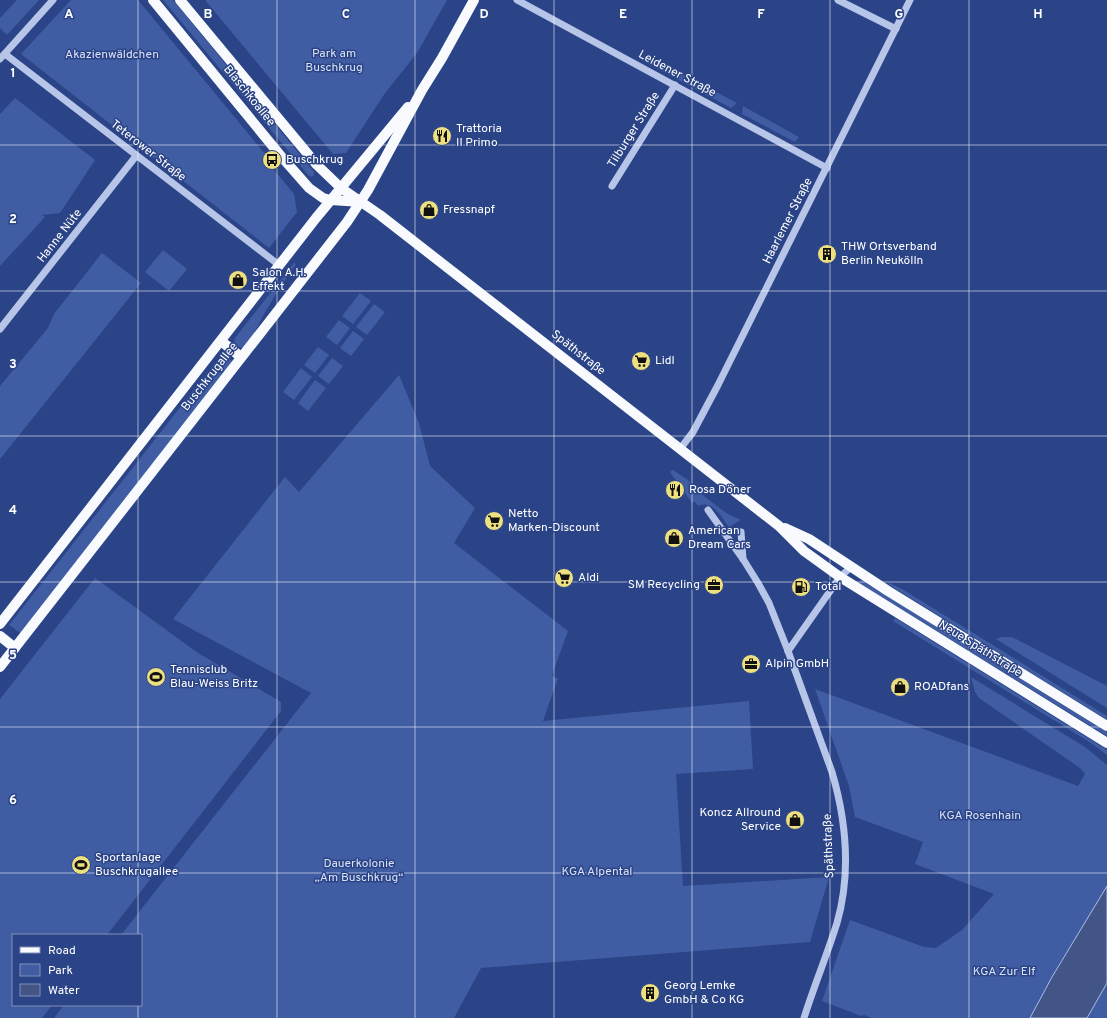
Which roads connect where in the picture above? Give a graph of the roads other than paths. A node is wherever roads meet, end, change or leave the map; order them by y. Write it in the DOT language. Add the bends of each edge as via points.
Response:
graph roads {
  1 [pos="53,0"];
  2 [pos="153,0"];
  3 [pos="180,0"];
  4 [pos="474,0"];
  5 [pos="517,0"];
  6 [pos="838,0"];
  7 [pos="910,0"];
  8 [pos="896,29"];
  9 [pos="2,56"];
  10 [pos="675,85"];
  11 [pos="422,90"];
  12 [pos="136,156"];
  13 [pos="827,168"];
  14 [pos="612,186"];
  15 [pos="341,188"];
  16 [pos="331,200"];
  17 [pos="360,202"];
  18 [pos="279,265"];
  19 [pos="0,329"];
  20 [pos="221,341"];
  21 [pos="241,357"];
  22 [pos="680,449"];
  23 [pos="708,510"];
  24 [pos="779,526"];
  25 [pos="742,532"];
  26 [pos="743,559"];
  27 [pos="851,567"];
  28 [pos="840,577"];
  29 [pos="0,624"];
  30 [pos="0,636"];
  31 [pos="15,648"];
  32 [pos="788,651"];
  33 [pos="0,667"];
  34 [pos="1107,726"];
  35 [pos="1107,743"];
  36 [pos="804,1018"];
  1 -- 9 [label="street"];
  2 -- 16 [label="main road, Blaschkoallee" via="303,182 323,198"];
  3 -- 15 [label="main road, Blaschkoallee" via="317,165"];
  4 -- 11 [label="main road, Buschkrugallee"];
  5 -- 10 [label="street, Leidener Straße"];
  6 -- 8 [label="street"];
  7 -- 8 [label="street, Haarlemer Straße"];
  8 -- 13 [label="street, Haarlemer Straße"];
  9 -- 12 [label="street, Teterower Straße"];
  10 -- 13 [label="street, Leidener Straße"];
  10 -- 14 [label="street, Tilburger Straße"];
  11 -- 15 [label="main road, Buschkrugallee"];
  11 -- 17 [label="main road, Buschkrugallee"];
  12 -- 18 [label="street, Teterower Straße"];
  12 -- 19 [label="street, Hanne Nüte"];
  13 -- 22 [label="street, Haarlemer Straße" via="718,385 696,427"];
  15 -- 16 [label="main road, Buschkrugallee"];
  15 -- 17 [label="main road, Blaschkoallee"];
  16 -- 17 [label="main road"];
  16 -- 18 [label="main road, Buschkrugallee"];
  17 -- 21 [label="main road, Buschkrugallee"];
  17 -- 22 [label="main road, Späthstraße"];
  18 -- 20 [label="main road, Buschkrugallee"];
  20 -- 21 [label="main road"];
  20 -- 29 [label="main road, Buschkrugallee"];
  21 -- 31 [label="main road, Buschkrugallee"];
  22 -- 24 [label="main road, Späthstraße"];
  23 -- 26 [label="street, Späthstraße"];
  24 -- 27 [label="main road, Späthstraße" via="810,539"];
  24 -- 28 [label="main road, Späthstraße" via="804,551"];
  25 -- 26 [label="street, Späthstraße"];
  26 -- 32 [label="street, Späthstraße" via="769,603"];
  27 -- 28 [label="street"];
  27 -- 34 [label="main road, Neue Späthstraße"];
  28 -- 32 [label="street"];
  28 -- 35 [label="main road, Neue Späthstraße"];
  30 -- 31 [label="main road"];
  31 -- 33 [label="main road, Buschkrugallee"];
  32 -- 36 [label="street, Späthstraße" via="832,772 844,822 843,893 837,922"];
}
